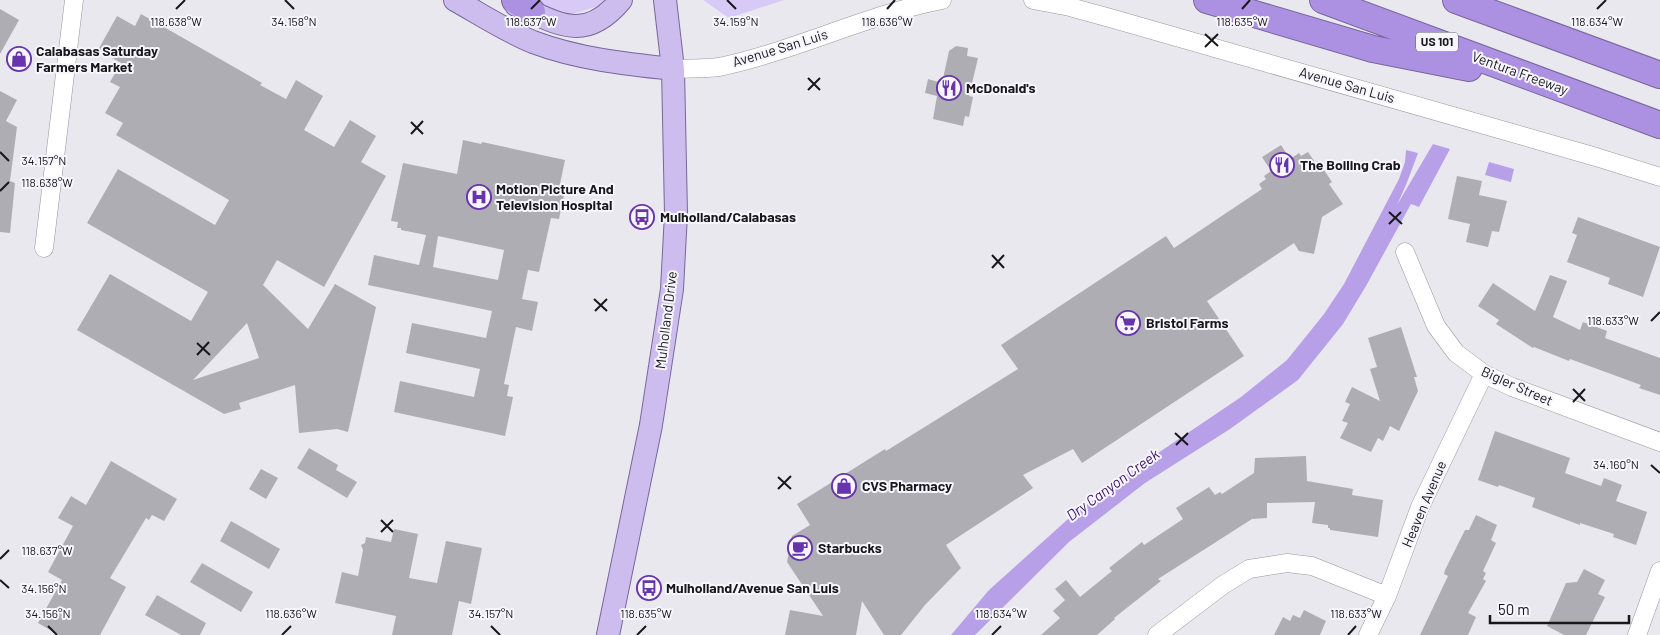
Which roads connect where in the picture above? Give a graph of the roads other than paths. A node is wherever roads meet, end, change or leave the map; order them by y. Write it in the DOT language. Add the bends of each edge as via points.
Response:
graph roads {
  1 [pos="74,0"];
  2 [pos="455,0"];
  3 [pos="505,0"];
  4 [pos="621,0"];
  5 [pos="666,0"];
  6 [pos="942,0"];
  7 [pos="1033,0"];
  8 [pos="1207,0"];
  9 [pos="1323,0"];
  10 [pos="1456,0"];
  11 [pos="1512,0"];
  12 [pos="524,6"];
  13 [pos="1577,43"];
  14 [pos="673,69"];
  15 [pos="1660,75"];
  16 [pos="1551,85"];
  17 [pos="1660,125"];
  18 [pos="1660,177"];
  19 [pos="44,248"];
  20 [pos="1405,252"];
  21 [pos="1484,374"];
  22 [pos="1660,442"];
  23 [pos="1660,571"];
  24 [pos="1387,596"];
  25 [pos="608,635"];
  26 [pos="1157,635"];
  27 [pos="1368,635"];
  28 [pos="1637,635"];
  1 -- 19 [label="street"];
  2 -- 14 [label="main road" via="534,42 622,64"];
  3 -- 12 [label="main road"];
  4 -- 12 [label="main road" via="594,24 573,27"];
  5 -- 14 [label="main road, Mulholland Drive"];
  6 -- 14 [label="street, Avenue San Luis" via="915,5 782,50 717,67"];
  7 -- 18 [label="street, Avenue San Luis" via="1110,18"];
  8 -- 16 [label="highway" via="1373,49"];
  9 -- 16 [label="highway, Ventura Freeway / US 101"];
  10 -- 13 [label="highway"];
  11 -- 13 [label="highway"];
  13 -- 15 [label="highway"];
  14 -- 25 [label="main road, Mulholland Drive" via="676,214 672,289 651,425"];
  16 -- 17 [label="highway, Ventura Freeway / US 101"];
  20 -- 21 [label="street, Bigler Street" via="1436,326 1456,353"];
  21 -- 22 [label="street, Bigler Street"];
  21 -- 24 [label="street, Heaven Avenue" via="1420,507"];
  23 -- 28 [label="street"];
  24 -- 26 [label="street" via="1312,566 1287,563 1249,569"];
  24 -- 27 [label="street, Heaven Avenue"];
}
